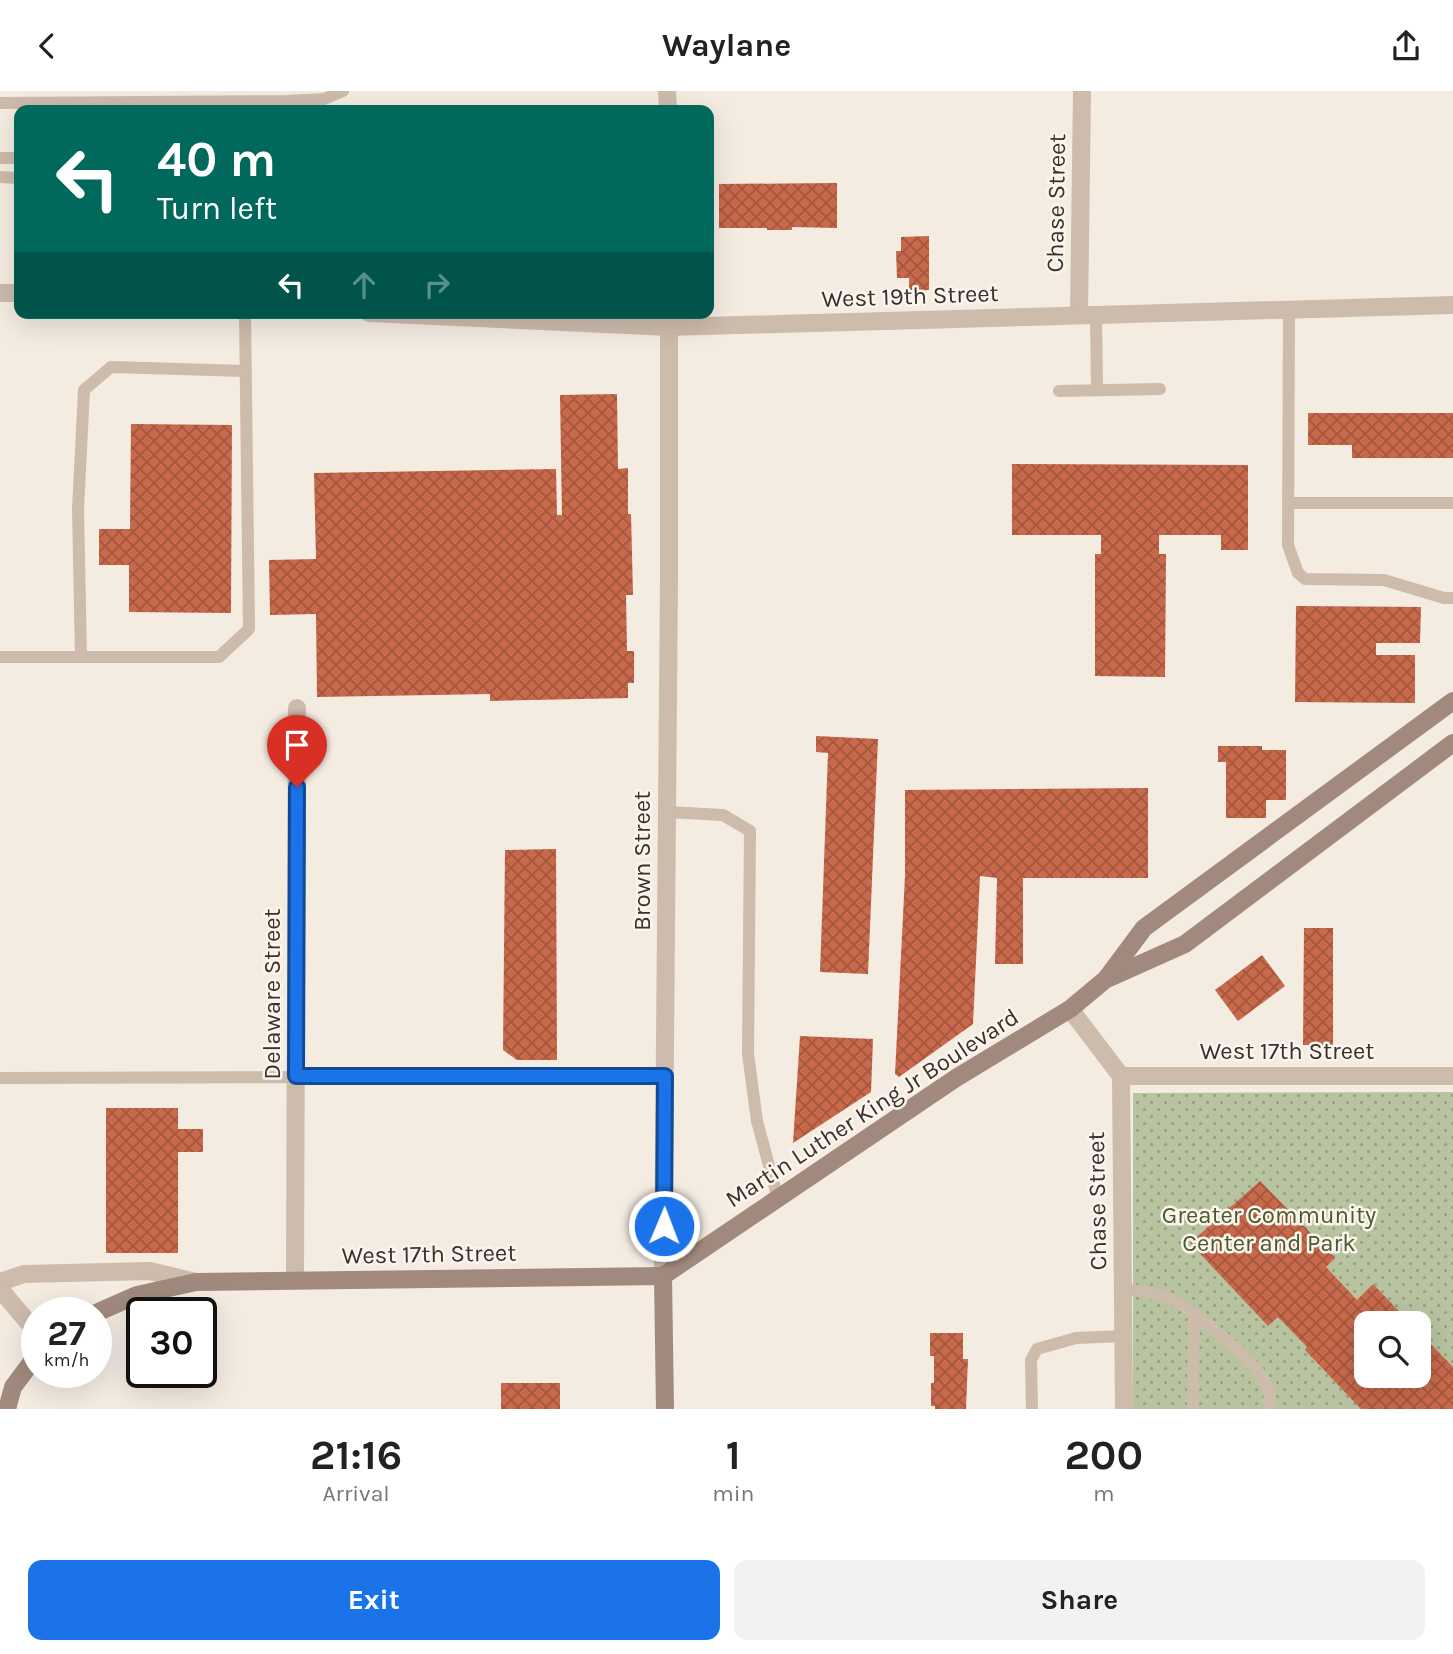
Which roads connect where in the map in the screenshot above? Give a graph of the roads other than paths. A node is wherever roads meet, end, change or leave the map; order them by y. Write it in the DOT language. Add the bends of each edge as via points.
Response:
graph roads {
  1 [pos="344,91"];
  2 [pos="1082,91"];
  3 [pos="0,103"];
  4 [pos="1453,305"];
  5 [pos="1289,310"];
  6 [pos="1087,315"];
  7 [pos="245,319"];
  8 [pos="625,319"];
  9 [pos="668,320"];
  10 [pos="246,371"];
  11 [pos="1160,389"];
  12 [pos="1097,390"];
  13 [pos="1059,391"];
  14 [pos="1288,503"];
  15 [pos="1453,503"];
  16 [pos="1453,598"];
  17 [pos="0,657"];
  18 [pos="81,657"];
  19 [pos="1453,701"];
  20 [pos="298,708"];
  21 [pos="1453,743"];
  22 [pos="667,812"];
  23 [pos="1106,979"];
  24 [pos="1070,1009"];
  25 [pos="296,1076"];
  26 [pos="665,1076"];
  27 [pos="1121,1076"];
  28 [pos="1453,1076"];
  29 [pos="0,1078"];
  30 [pos="778,1199"];
  31 [pos="663,1276"];
  32 [pos="295,1280"];
  33 [pos="0,1282"];
  34 [pos="196,1282"];
  35 [pos="0,1289"];
  36 [pos="1123,1289"];
  37 [pos="112,1306"];
  38 [pos="1194,1312"];
  39 [pos="21,1314"];
  40 [pos="1123,1336"];
  41 [pos="21,1377"];
  42 [pos="7,1409"];
  43 [pos="664,1409"];
  44 [pos="1032,1409"];
  45 [pos="1124,1409"];
  46 [pos="1193,1409"];
  47 [pos="1270,1409"];
  1 -- 3 [label="lane" via="324,99 287,101"];
  2 -- 6 [label="street, Chase Street"];
  4 -- 5 [label="street, West 19th Street"];
  5 -- 6 [label="street, West 19th Street"];
  5 -- 14 [label="lane"];
  6 -- 9 [label="street, West 19th Street"];
  6 -- 12 [label="lane"];
  7 -- 10 [label="lane"];
  8 -- 9 [label="street, West 19th Street"];
  9 -- 22 [label="street, Brown Street"];
  10 -- 18 [label="lane" via="249,629 219,657"];
  10 -- 18 [label="lane" via="111,367 84,390 78,509"];
  11 -- 12 [label="lane"];
  12 -- 13 [label="lane"];
  14 -- 15 [label="lane"];
  14 -- 16 [label="lane" via="1288,545 1304,579 1384,580"];
  17 -- 18 [label="lane"];
  19 -- 23 [label="main road, Martin Luther King Jr Boulevard" via="1144,928"];
  20 -- 25 [label="street, Delaware Street"];
  21 -- 23 [label="main road, Martin Luther King Jr Boulevard" via="1185,944"];
  22 -- 26 [label="street, Brown Street"];
  22 -- 30 [label="lane" via="723,815 750,831 748,1055 757,1121"];
  23 -- 24 [label="main road, Martin Luther King Jr Boulevard"];
  24 -- 27 [label="street"];
  24 -- 30 [label="main road, Martin Luther King Jr Boulevard" via="956,1078"];
  25 -- 26 [label="lane"];
  25 -- 29 [label="lane"];
  25 -- 32 [label="street, Delaware Street"];
  26 -- 31 [label="street, Brown Street"];
  27 -- 28 [label="street, West 17th Street"];
  27 -- 36 [label="street, Chase Street"];
  30 -- 31 [label="main road, Martin Luther King Jr Boulevard"];
  31 -- 32 [label="main road, West 17th Street"];
  31 -- 43 [label="main road, Brown Street"];
  32 -- 34 [label="main road, West 17th Street"];
  33 -- 34 [label="street, West 17th Street" via="24,1274 150,1271"];
  34 -- 37 [label="main road, West 17th Street" via="137,1294"];
  35 -- 39 [label="street"];
  36 -- 38 [label="lane" via="1166,1297"];
  36 -- 40 [label="street, Chase Street"];
  38 -- 46 [label="lane"];
  38 -- 47 [label="lane" via="1265,1380"];
  40 -- 44 [label="lane" via="1076,1338 1037,1349 1031,1360"];
  40 -- 45 [label="street, Chase Street"];
  41 -- 42 [label="main road"];
}
